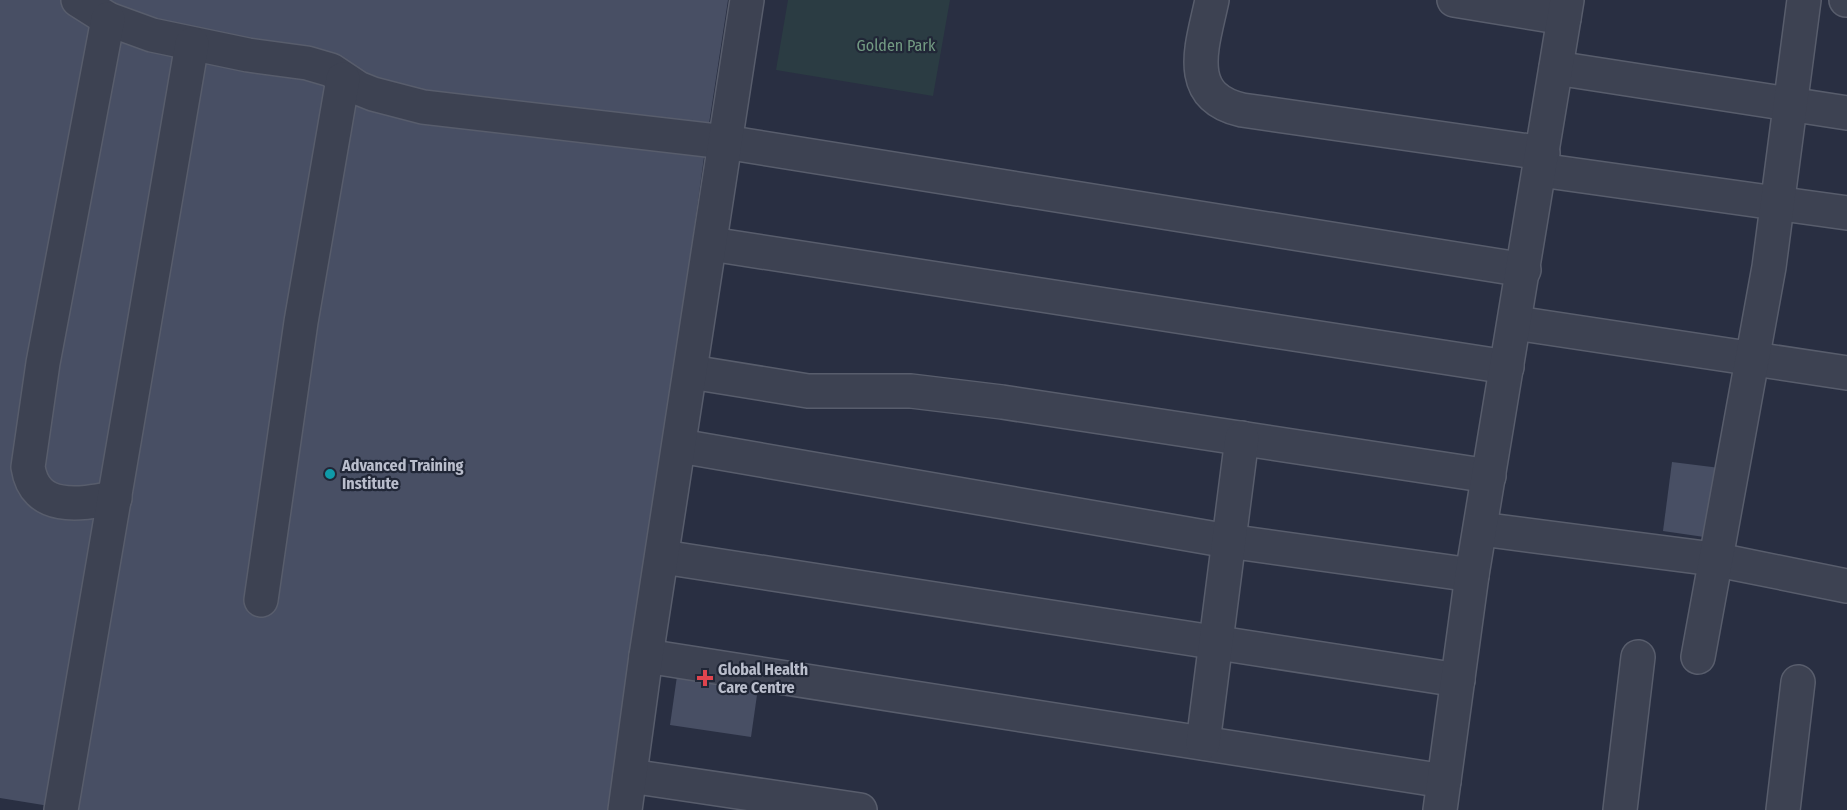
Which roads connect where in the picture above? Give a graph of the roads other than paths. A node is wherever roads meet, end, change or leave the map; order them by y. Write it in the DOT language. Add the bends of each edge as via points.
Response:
graph roads {
  1 [pos="78,0"];
  2 [pos="747,0"];
  3 [pos="1212,0"];
  4 [pos="1454,0"];
  5 [pos="1804,0"];
  6 [pos="1565,9"];
  7 [pos="108,19"];
  8 [pos="192,44"];
  9 [pos="1556,68"];
  10 [pos="343,79"];
  11 [pos="1792,105"];
  12 [pos="1847,113"];
  13 [pos="726,142"];
  14 [pos="1541,161"];
  15 [pos="1777,203"];
  16 [pos="1847,213"];
  17 [pos="711,244"];
  18 [pos="1524,270"];
  19 [pos="1516,323"];
  20 [pos="1754,358"];
  21 [pos="1507,367"];
  22 [pos="691,372"];
  23 [pos="1847,374"];
  24 [pos="1242,438"];
  25 [pos="680,446"];
  26 [pos="1490,476"];
  27 [pos="115,498"];
  28 [pos="1481,529"];
  29 [pos="1228,541"];
  30 [pos="663,556"];
  31 [pos="1713,559"];
  32 [pos="1472,575"];
  33 [pos="1847,585"];
  34 [pos="261,600"];
  35 [pos="1215,642"];
  36 [pos="646,656"];
  37 [pos="1638,657"];
  38 [pos="1698,657"];
  39 [pos="1458,680"];
  40 [pos="1798,682"];
  41 [pos="1203,743"];
  42 [pos="630,776"];
  43 [pos="1442,795"];
  44 [pos="61,810"];
  45 [pos="626,810"];
  46 [pos="860,810"];
  47 [pos="1620,810"];
  48 [pos="1783,810"];
  1 -- 7 [label="street"];
  2 -- 13 [label="street"];
  3 -- 14 [label="street" via="1200,72 1219,102 1242,110"];
  4 -- 6 [label="street"];
  5 -- 11 [label="street"];
  6 -- 9 [label="street"];
  7 -- 8 [label="street"];
  7 -- 27 [label="street" via="43,363 28,467 30,482 56,501 79,504"];
  8 -- 10 [label="street" via="307,63 331,70"];
  8 -- 27 [label="street"];
  9 -- 11 [label="street"];
  9 -- 14 [label="street"];
  10 -- 13 [label="street" via="373,94 423,107"];
  10 -- 34 [label="street" via="301,322"];
  11 -- 12 [label="street"];
  11 -- 15 [label="street"];
  13 -- 17 [label="street"];
  13 -- 18 [label="street"];
  14 -- 15 [label="street"];
  14 -- 18 [label="street"];
  15 -- 16 [label="street"];
  15 -- 20 [label="street"];
  17 -- 21 [label="street"];
  17 -- 22 [label="street"];
  18 -- 19 [label="street"];
  19 -- 20 [label="street"];
  19 -- 21 [label="street"];
  20 -- 23 [label="street"];
  20 -- 31 [label="street"];
  21 -- 26 [label="street"];
  22 -- 24 [label="street" via="808,391 912,391"];
  22 -- 25 [label="street"];
  24 -- 26 [label="street"];
  24 -- 29 [label="street"];
  25 -- 29 [label="street"];
  25 -- 30 [label="street"];
  26 -- 28 [label="street"];
  27 -- 44 [label="street"];
  28 -- 31 [label="street"];
  28 -- 32 [label="street"];
  29 -- 32 [label="street"];
  29 -- 35 [label="street"];
  30 -- 35 [label="street"];
  30 -- 36 [label="street"];
  31 -- 33 [label="street"];
  31 -- 38 [label="street"];
  32 -- 39 [label="street"];
  35 -- 39 [label="street"];
  35 -- 41 [label="street"];
  36 -- 41 [label="street"];
  36 -- 42 [label="street"];
  37 -- 47 [label="street"];
  39 -- 43 [label="street"];
  40 -- 48 [label="street"];
  41 -- 43 [label="street"];
  42 -- 45 [label="street"];
  42 -- 46 [label="street"];
}
